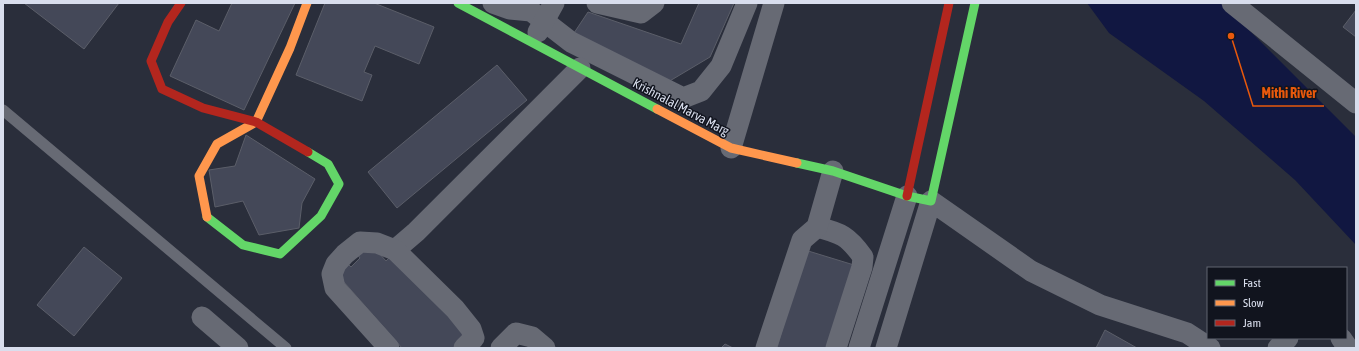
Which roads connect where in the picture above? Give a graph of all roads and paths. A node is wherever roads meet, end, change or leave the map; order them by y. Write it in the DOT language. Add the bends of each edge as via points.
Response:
graph roads {
  1 [pos="181,3"];
  2 [pos="307,3"];
  3 [pos="458,3"];
  4 [pos="493,3"];
  5 [pos="597,3"];
  6 [pos="654,3"];
  7 [pos="746,3"];
  8 [pos="774,3"];
  9 [pos="949,3"];
  10 [pos="975,3"];
  11 [pos="1232,3"];
  12 [pos="549,12"];
  13 [pos="532,43"];
  14 [pos="580,68"];
  15 [pos="1356,103"];
  16 [pos="3,110"];
  17 [pos="256,122"];
  18 [pos="731,148"];
  19 [pos="833,171"];
  20 [pos="907,196"];
  21 [pos="931,201"];
  22 [pos="817,227"];
  23 [pos="395,250"];
  24 [pos="202,317"];
  25 [pos="1287,339"];
  26 [pos="1342,339"];
  27 [pos="238,348"];
  28 [pos="286,348"];
  29 [pos="389,348"];
  30 [pos="464,348"];
  31 [pos="501,348"];
  32 [pos="545,348"];
  33 [pos="766,348"];
  34 [pos="836,348"];
  35 [pos="860,348"];
  36 [pos="886,348"];
  37 [pos="1210,348"];
  38 [pos="1278,348"];
  39 [pos="1348,348"];
  1 -- 17 [label="street" via="168,22 151,60 162,89 203,108"];
  2 -- 17 [label="street" via="290,48"];
  3 -- 13 [label="street, Krishnalal Marva Marg"];
  4 -- 12 [label="street" via="510,8"];
  5 -- 6 [label="street" via="641,12"];
  7 -- 12 [label="street" via="721,66 702,91 683,98 571,42"];
  8 -- 18 [label="street"];
  9 -- 20 [label="street"];
  10 -- 21 [label="street"];
  11 -- 15 [label="street"];
  12 -- 13 [label="street"];
  13 -- 14 [label="street, Krishnalal Marva Marg"];
  14 -- 18 [label="street, Krishnalal Marva Marg"];
  14 -- 23 [label="street"];
  16 -- 28 [label="lane"];
  17 -- 17 [label="street" via="216,144 199,176 207,217 243,245 280,254 321,216 339,184 328,164"];
  18 -- 19 [label="street, Krishnalal Marva Marg"];
  19 -- 20 [label="street, Krishnalal Marva Marg"];
  19 -- 22 [label="street"];
  20 -- 21 [label="street, Krishnalal Marva Marg"];
  20 -- 35 [label="street"];
  21 -- 36 [label="street"];
  21 -- 37 [label="street" via="1031,271 1100,305 1187,333"];
  22 -- 33 [label="street" via="802,240"];
  22 -- 34 [label="street" via="838,232 863,256 862,267"];
  23 -- 29 [label="street" via="377,243 360,242 336,264 332,274 335,288"];
  23 -- 30 [label="street" via="455,309 471,329 474,338"];
  24 -- 27 [label="street"];
  25 -- 38 [label="street"];
  26 -- 39 [label="street"];
  31 -- 32 [label="street" via="516,333 532,337"];
}
